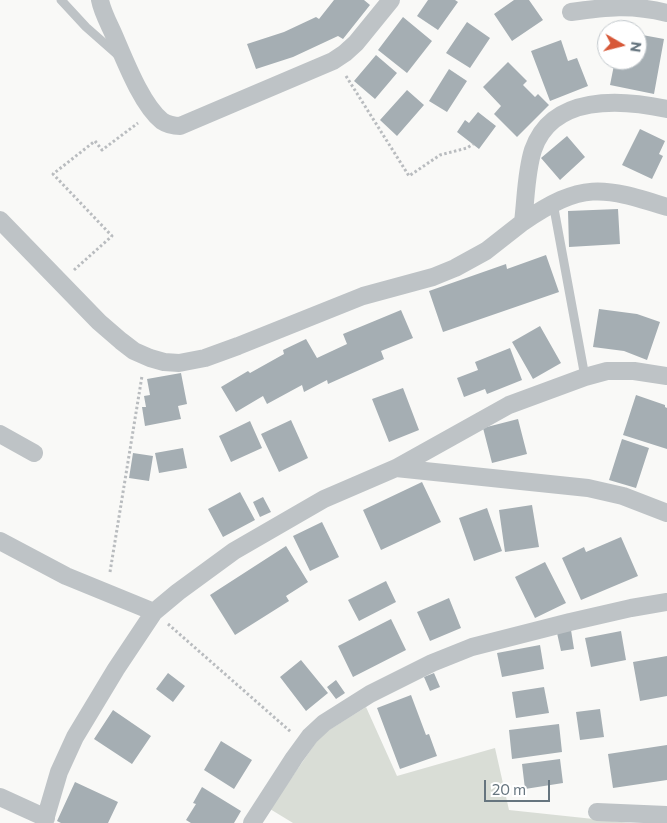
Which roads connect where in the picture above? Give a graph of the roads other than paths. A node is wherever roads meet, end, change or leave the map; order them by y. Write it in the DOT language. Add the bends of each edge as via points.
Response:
graph roads {
  1 [pos="61,0"];
  2 [pos="100,0"];
  3 [pos="391,0"];
  4 [pos="571,12"];
  5 [pos="667,13"];
  6 [pos="126,62"];
  7 [pos="667,109"];
  8 [pos="553,203"];
  9 [pos="667,207"];
  10 [pos="0,220"];
  11 [pos="523,222"];
  12 [pos="667,376"];
  13 [pos="585,377"];
  14 [pos="0,434"];
  15 [pos="34,453"];
  16 [pos="396,468"];
  17 [pos="667,513"];
  18 [pos="0,541"];
  19 [pos="667,602"];
  20 [pos="154,612"];
  21 [pos="0,797"];
  22 [pos="597,812"];
  23 [pos="667,815"];
  24 [pos="45,821"];
  25 [pos="252,823"];
  1 -- 6 [label="lane" via="98,39"];
  2 -- 6 [label="street"];
  3 -- 6 [label="street" via="356,42 335,59 180,126 171,126 153,111"];
  4 -- 5 [label="street" via="631,6"];
  7 -- 11 [label="street" via="600,102 562,114 540,135 534,148"];
  8 -- 9 [label="street" via="580,193 608,191"];
  8 -- 11 [label="street"];
  8 -- 13 [label="lane"];
  10 -- 11 [label="street" via="121,341 146,356 179,363 205,358 363,296 455,268 486,251"];
  12 -- 13 [label="street" via="607,371"];
  13 -- 16 [label="street" via="509,405"];
  14 -- 15 [label="street"];
  16 -- 17 [label="street" via="588,488 623,496"];
  16 -- 20 [label="street" via="285,520 234,551"];
  18 -- 20 [label="street" via="66,576"];
  19 -- 25 [label="street" via="472,647 370,694 324,723 310,736"];
  20 -- 24 [label="street" via="75,737 59,772"];
  21 -- 24 [label="street"];
  22 -- 23 [label="street"];
}
